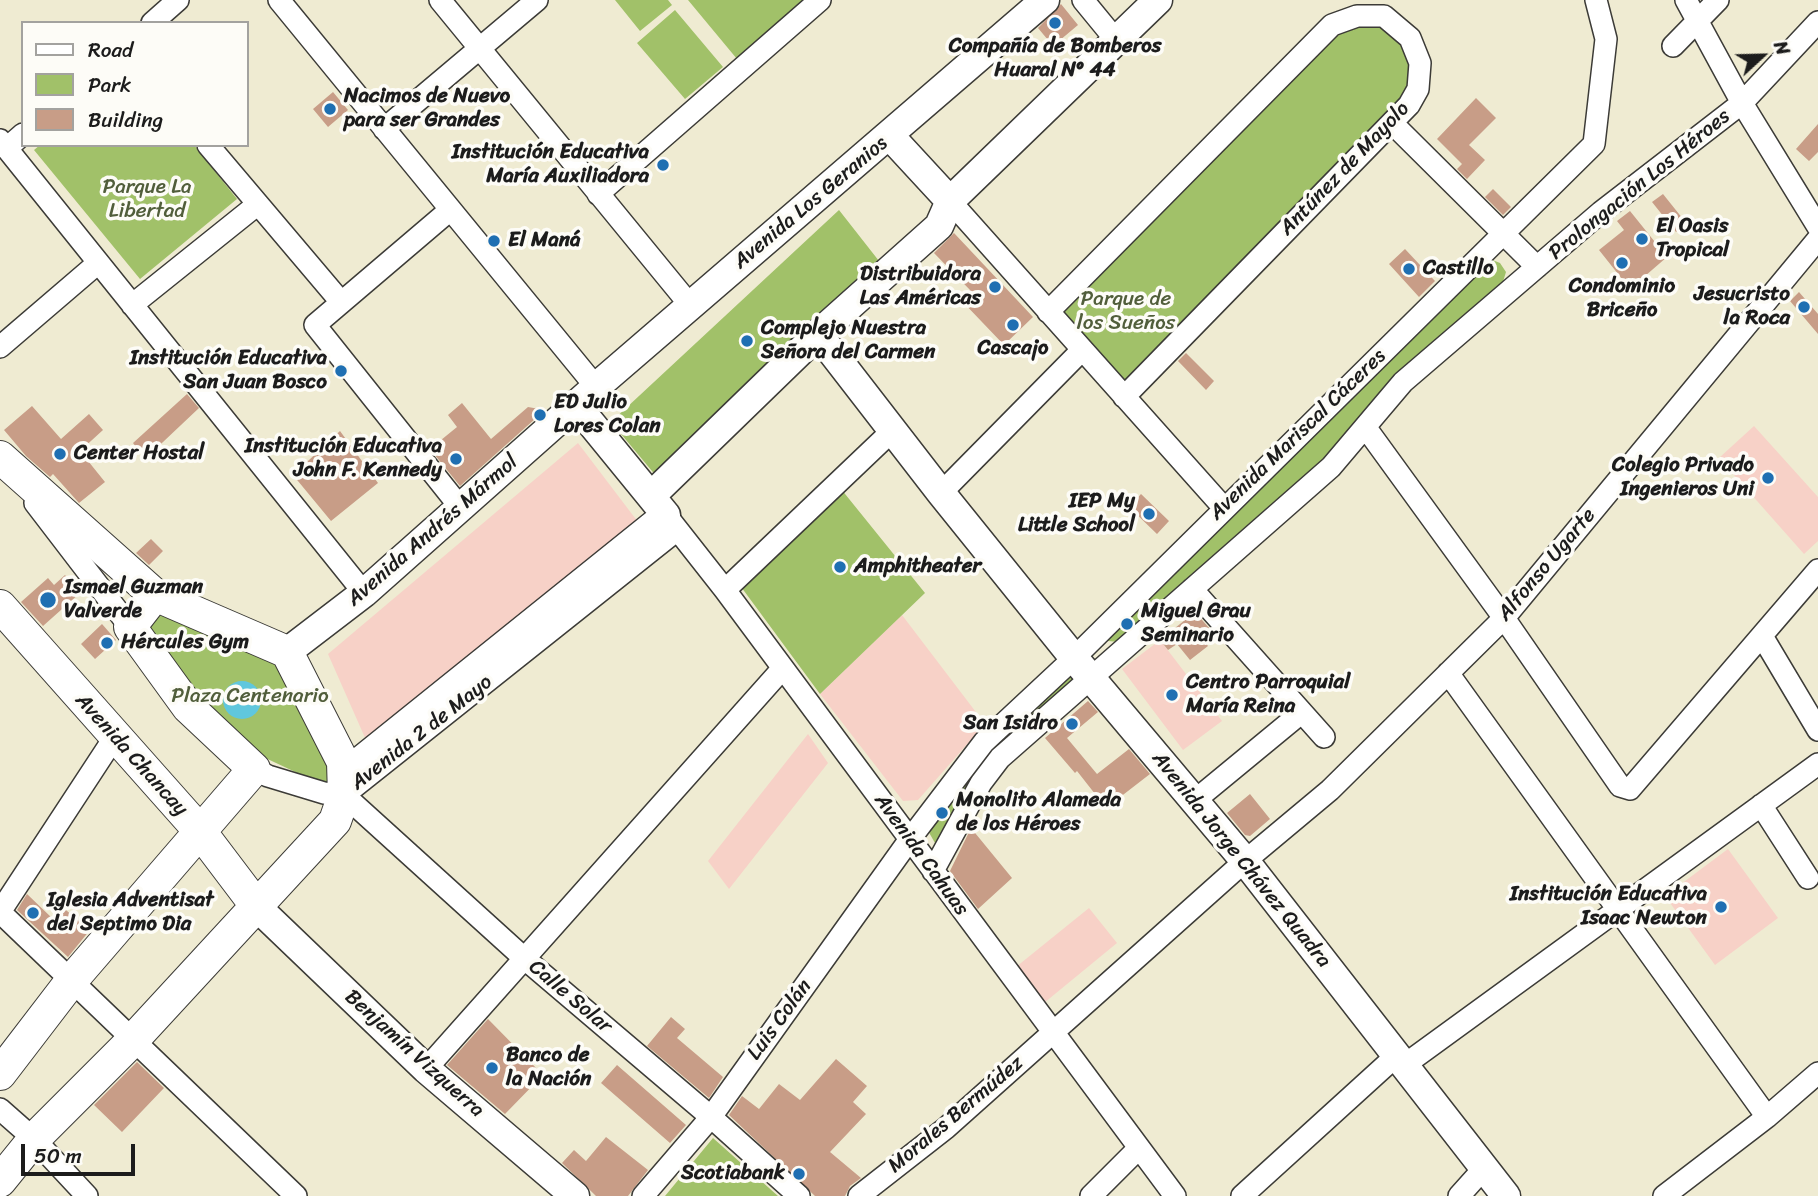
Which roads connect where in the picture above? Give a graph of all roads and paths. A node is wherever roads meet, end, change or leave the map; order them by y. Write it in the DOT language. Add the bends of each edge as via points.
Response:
graph roads {
  1 [pos="178,0"];
  2 [pos="279,0"];
  3 [pos="440,0"];
  4 [pos="537,0"];
  5 [pos="820,0"];
  6 [pos="1045,0"];
  7 [pos="1083,0"];
  8 [pos="1158,0"];
  9 [pos="1595,0"];
  10 [pos="1686,0"];
  11 [pos="1718,0"];
  12 [pos="1387,8"];
  13 [pos="154,21"];
  14 [pos="1818,22"];
  15 [pos="1697,23"];
  16 [pos="1115,39"];
  17 [pos="1673,46"];
  18 [pos="479,48"];
  19 [pos="1742,103"];
  20 [pos="1392,123"];
  21 [pos="384,129"];
  22 [pos="890,136"];
  23 [pos="10,141"];
  24 [pos="210,147"];
  25 [pos="598,194"];
  26 [pos="950,201"];
  27 [pos="258,204"];
  28 [pos="450,210"];
  29 [pos="1818,228"];
  30 [pos="1505,233"];
  31 [pos="1818,239"];
  32 [pos="98,263"];
  33 [pos="1537,267"];
  34 [pos="341,302"];
  35 [pos="132,304"];
  36 [pos="690,305"];
  37 [pos="1048,312"];
  38 [pos="818,334"];
  39 [pos="0,347"];
  40 [pos="1082,350"];
  41 [pos="596,387"];
  42 [pos="1125,397"];
  43 [pos="577,406"];
  44 [pos="1366,428"];
  45 [pos="892,431"];
  46 [pos="4,463"];
  47 [pos="941,493"];
  48 [pos="460,507"];
  49 [pos="1223,507"];
  50 [pos="665,513"];
  51 [pos="1818,570"];
  52 [pos="1192,589"];
  53 [pos="725,590"];
  54 [pos="364,593"];
  55 [pos="155,595"];
  56 [pos="0,606"];
  57 [pos="1504,618"];
  58 [pos="130,627"];
  59 [pos="1762,636"];
  60 [pos="287,652"];
  61 [pos="783,668"];
  62 [pos="1084,668"];
  63 [pos="1448,673"];
  64 [pos="1301,713"];
  65 [pos="1818,730"];
  66 [pos="1324,737"];
  67 [pos="114,738"];
  68 [pos="1818,764"];
  69 [pos="254,769"];
  70 [pos="344,785"];
  71 [pos="1193,802"];
  72 [pos="1760,805"];
  73 [pos="199,830"];
  74 [pos="910,839"];
  75 [pos="1245,860"];
  76 [pos="933,871"];
  77 [pos="1808,878"];
  78 [pos="258,908"];
  79 [pos="1618,910"];
  80 [pos="0,912"];
  81 [pos="525,959"];
  82 [pos="72,980"];
  83 [pos="1051,1032"];
  84 [pos="132,1041"];
  85 [pos="1399,1061"];
  86 [pos="426,1069"];
  87 [pos="1818,1073"];
  88 [pos="0,1074"];
  89 [pos="0,1109"];
  90 [pos="711,1117"];
  91 [pos="1767,1117"];
  92 [pos="34,1139"];
  93 [pos="1139,1148"];
  94 [pos="1485,1167"];
  95 [pos="0,1181"];
  96 [pos="87,1196"];
  97 [pos="296,1196"];
  98 [pos="575,1196"];
  99 [pos="643,1196"];
  100 [pos="799,1196"];
  101 [pos="859,1196"];
  102 [pos="1091,1196"];
  103 [pos="1175,1196"];
  104 [pos="1242,1196"];
  105 [pos="1459,1196"];
  106 [pos="1506,1196"];
  107 [pos="1664,1196"];
  1 -- 13 [label="street"];
  2 -- 21 [label="street"];
  3 -- 18 [label="street"];
  4 -- 18 [label="street"];
  5 -- 25 [label="street"];
  6 -- 22 [label="main road, Avenida Los Geranios"];
  7 -- 16 [label="street"];
  8 -- 16 [label="main road, Avenida 2 de Mayo"];
  9 -- 30 [label="street, Avenida Mariscal Cáceres" via="1606,39 1594,144"];
  10 -- 15 [label="street"];
  11 -- 15 [label="street"];
  12 -- 20 [label="street, Antúnez de Mayolo" via="1420,63 1418,89"];
  12 -- 37 [label="street, Antúnez de Mayolo" via="1332,25"];
  14 -- 19 [label="street, Prolongación Los Héroes"];
  15 -- 17 [label="street"];
  15 -- 19 [label="street"];
  16 -- 26 [label="main road, Avenida 2 de Mayo"];
  18 -- 21 [label="street"];
  18 -- 25 [label="street"];
  19 -- 29 [label="street"];
  19 -- 33 [label="street, Prolongación Los Héroes"];
  20 -- 30 [label="street"];
  20 -- 42 [label="street, Antúnez de Mayolo"];
  21 -- 28 [label="street"];
  22 -- 26 [label="main road"];
  22 -- 36 [label="main road, Avenida Los Geranios"];
  23 -- 32 [label="street"];
  24 -- 27 [label="street"];
  25 -- 36 [label="street"];
  26 -- 37 [label="street"];
  26 -- 38 [label="main road, Avenida 2 de Mayo" via="939,226"];
  27 -- 34 [label="street"];
  27 -- 35 [label="street"];
  28 -- 34 [label="street"];
  28 -- 41 [label="street"];
  30 -- 33 [label="street"];
  30 -- 49 [label="street, Avenida Mariscal Cáceres"];
  31 -- 57 [label="street, Alfonso Ugarte"];
  32 -- 35 [label="street"];
  32 -- 39 [label="street"];
  33 -- 44 [label="street, Prolongación Los Héroes" via="1403,382"];
  34 -- 48 [label="street" via="315,326"];
  35 -- 54 [label="street"];
  36 -- 41 [label="main road, Avenida Los Geranios"];
  37 -- 40 [label="street"];
  38 -- 45 [label="main road, Avenida Jorge Chávez Quadra"];
  38 -- 50 [label="main road, Avenida 2 de Mayo"];
  40 -- 42 [label="street"];
  40 -- 47 [label="street"];
  41 -- 43 [label="main road, Avenida Los Geranios"];
  42 -- 49 [label="street"];
  43 -- 48 [label="main road, Avenida Andrés Mármol"];
  43 -- 50 [label="main road, Avenida Cahuas"];
  44 -- 52 [label="street, Prolongación Los Héroes" via="1331,467"];
  44 -- 57 [label="street"];
  45 -- 47 [label="main road, Avenida Jorge Chávez Quadra"];
  45 -- 53 [label="street"];
  46 -- 55 [label="highway"];
  46 -- 58 [label="street"];
  47 -- 62 [label="main road, Avenida Jorge Chávez Quadra"];
  48 -- 54 [label="main road, Avenida Andrés Mármol"];
  49 -- 62 [label="street, Avenida Mariscal Cáceres"];
  50 -- 53 [label="street, Avenida Cahuas"];
  50 -- 70 [label="main road, Avenida 2 de Mayo"];
  51 -- 59 [label="street"];
  52 -- 62 [label="street, Prolongación Los Héroes"];
  52 -- 64 [label="street"];
  53 -- 61 [label="street, Avenida Cahuas"];
  54 -- 60 [label="main road, Avenida Andrés Mármol"];
  55 -- 58 [label="highway"];
  55 -- 60 [label="highway"];
  56 -- 67 [label="highway, Avenida Chancay"];
  57 -- 59 [label="street" via="1620,786 1630,789"];
  57 -- 63 [label="street, Alfonso Ugarte"];
  58 -- 69 [label="highway" via="188,707"];
  59 -- 65 [label="street"];
  60 -- 70 [label="highway" via="344,762"];
  61 -- 74 [label="street, Avenida Cahuas"];
  61 -- 81 [label="street"];
  62 -- 71 [label="main road, Avenida Jorge Chávez Quadra"];
  62 -- 74 [label="street, Avenida Mariscal Cáceres" via="984,742"];
  62 -- 76 [label="street" via="981,783"];
  63 -- 75 [label="street, Alfonso Ugarte" via="1347,774"];
  63 -- 79 [label="street"];
  64 -- 66 [label="street"];
  64 -- 71 [label="street"];
  67 -- 73 [label="highway, Avenida Chancay"];
  67 -- 80 [label="street"];
  68 -- 72 [label="street"];
  69 -- 70 [label="street" via="324,793"];
  69 -- 73 [label="highway"];
  70 -- 78 [label="highway, Avenida 2 de Mayo" via="335,821"];
  70 -- 81 [label="street, Calle Solar"];
  71 -- 75 [label="main road, Avenida Jorge Chávez Quadra"];
  72 -- 77 [label="street"];
  72 -- 79 [label="street"];
  73 -- 78 [label="highway, Avenida Chancay"];
  73 -- 82 [label="highway"];
  74 -- 76 [label="street, Avenida Cahuas"];
  74 -- 90 [label="street, Luis Colán"];
  75 -- 83 [label="street, Morales Bermúdez"];
  75 -- 85 [label="main road, Avenida Jorge Chávez Quadra"];
  76 -- 83 [label="street, Avenida Cahuas"];
  78 -- 84 [label="highway, Avenida 2 de Mayo"];
  78 -- 86 [label="main road, Benjamín Vizquerra"];
  79 -- 85 [label="street"];
  79 -- 91 [label="street"];
  80 -- 82 [label="street"];
  81 -- 86 [label="street"];
  81 -- 90 [label="street, Calle Solar"];
  82 -- 84 [label="street"];
  82 -- 88 [label="highway"];
  83 -- 93 [label="street, Avenida Cahuas"];
  83 -- 101 [label="street, Morales Bermúdez" via="946,1128"];
  84 -- 92 [label="highway, Avenida 2 de Mayo"];
  84 -- 97 [label="street"];
  85 -- 94 [label="main road, Avenida Jorge Chávez Quadra"];
  85 -- 104 [label="street"];
  86 -- 98 [label="main road, Benjamín Vizquerra"];
  87 -- 91 [label="street"];
  89 -- 92 [label="street"];
  90 -- 99 [label="street, Luis Colán"];
  90 -- 100 [label="street, Calle Solar"];
  91 -- 107 [label="street"];
  92 -- 95 [label="highway, Avenida 2 de Mayo"];
  92 -- 96 [label="street"];
  93 -- 102 [label="street"];
  93 -- 103 [label="street, Avenida Cahuas"];
  94 -- 105 [label="street"];
  94 -- 106 [label="main road, Avenida Jorge Chávez Quadra"];
}
